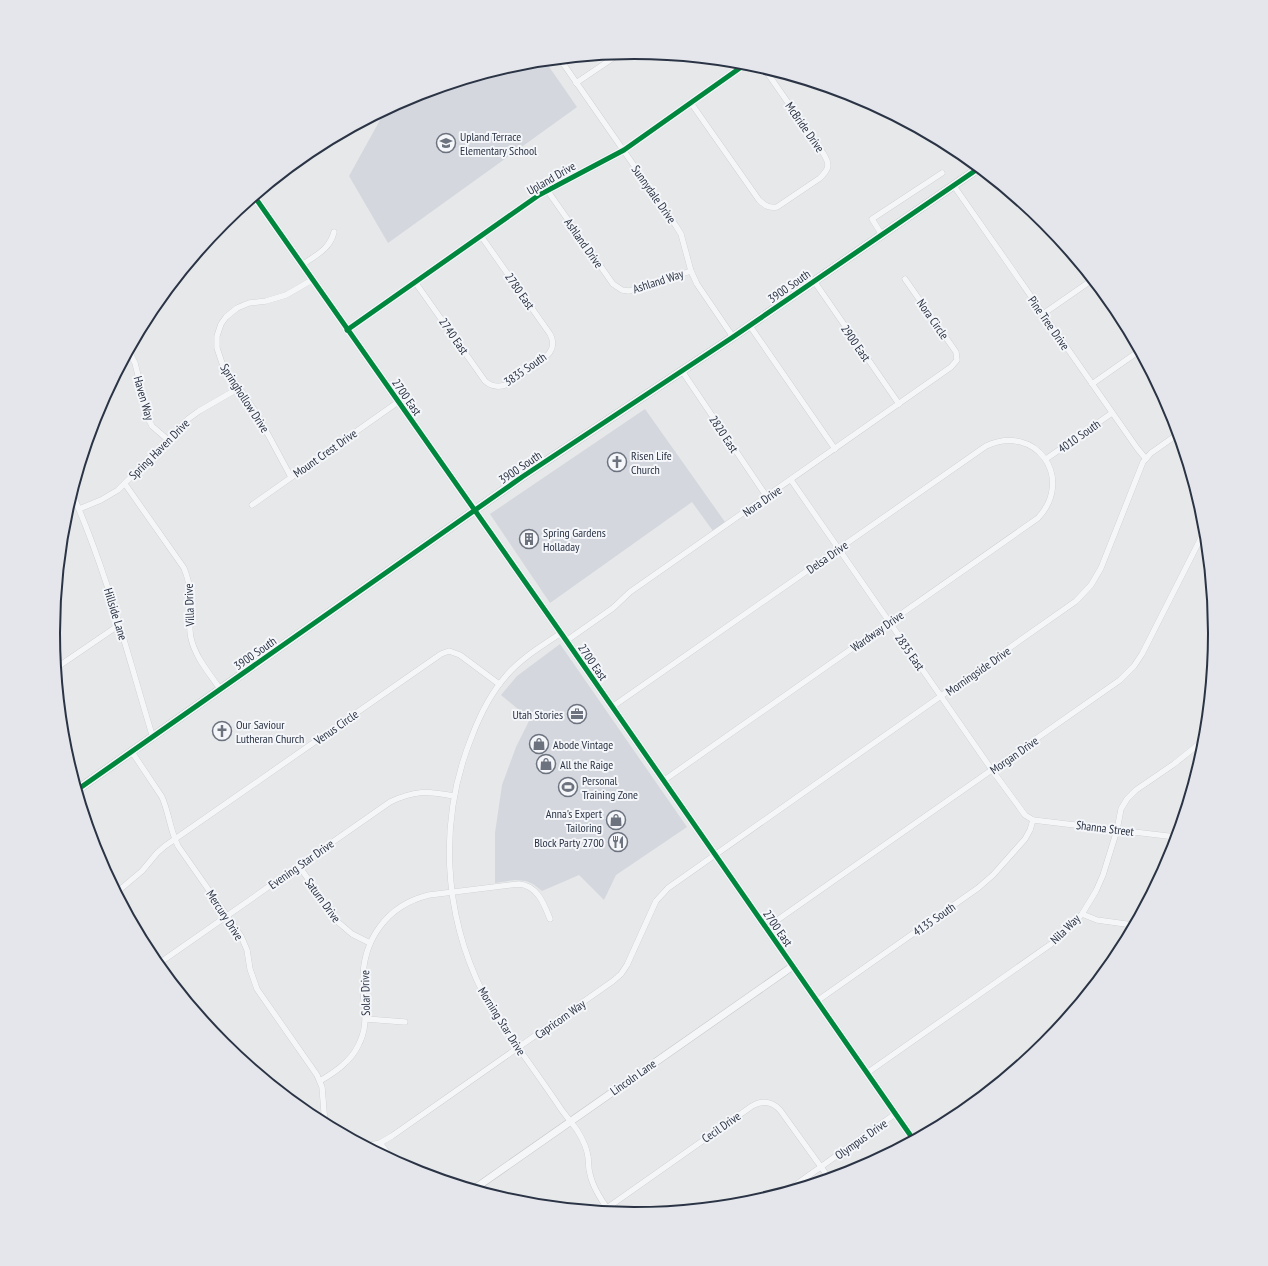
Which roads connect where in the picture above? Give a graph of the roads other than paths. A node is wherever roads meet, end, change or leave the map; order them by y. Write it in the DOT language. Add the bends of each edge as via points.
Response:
graph roads {
  1 [pos="611,60"];
  2 [pos="563,64"];
  3 [pos="739,69"];
  4 [pos="770,76"];
  5 [pos="576,83"];
  6 [pos="691,103"];
  7 [pos="624,150"];
  8 [pos="974,172"];
  9 [pos="942,173"];
  10 [pos="954,186"];
  11 [pos="547,190"];
  12 [pos="257,200"];
  13 [pos="334,232"];
  14 [pos="882,235"];
  15 [pos="481,236"];
  16 [pos="302,265"];
  17 [pos="691,271"];
  18 [pos="905,279"];
  19 [pos="312,280"];
  20 [pos="415,282"];
  21 [pos="814,282"];
  22 [pos="1088,283"];
  23 [pos="625,291"];
  24 [pos="1043,314"];
  25 [pos="750,326"];
  26 [pos="347,330"];
  27 [pos="733,337"];
  28 [pos="552,347"];
  29 [pos="1135,354"];
  30 [pos="132,356"];
  31 [pos="957,360"];
  32 [pos="682,371"];
  33 [pos="1092,384"];
  34 [pos="496,387"];
  35 [pos="239,388"];
  36 [pos="398,402"];
  37 [pos="899,404"];
  38 [pos="1112,413"];
  39 [pos="1174,437"];
  40 [pos="167,439"];
  41 [pos="835,449"];
  42 [pos="1046,459"];
  43 [pos="1146,459"];
  44 [pos="291,477"];
  45 [pos="790,480"];
  46 [pos="125,484"];
  47 [pos="767,497"];
  48 [pos="76,501"];
  49 [pos="252,505"];
  50 [pos="80,509"];
  51 [pos="475,512"];
  52 [pos="1200,540"];
  53 [pos="839,549"];
  54 [pos="890,623"];
  55 [pos="119,625"];
  56 [pos="561,633"];
  57 [pos="566,641"];
  58 [pos="61,665"];
  59 [pos="499,684"];
  60 [pos="220,689"];
  61 [pos="940,697"];
  62 [pos="612,707"];
  63 [pos="152,738"];
  64 [pos="1197,746"];
  65 [pos="132,752"];
  66 [pos="992,770"];
  67 [pos="663,781"];
  68 [pos="82,788"];
  69 [pos="454,796"];
  70 [pos="1033,820"];
  71 [pos="1116,830"];
  72 [pos="1171,836"];
  73 [pos="175,840"];
  74 [pos="715,855"];
  75 [pos="298,866"];
  76 [pos="120,889"];
  77 [pos="452,892"];
  78 [pos="1082,914"];
  79 [pos="228,916"];
  80 [pos="550,919"];
  81 [pos="1128,924"];
  82 [pos="766,928"];
  83 [pos="370,943"];
  84 [pos="163,960"];
  85 [pos="793,966"];
  86 [pos="817,1001"];
  87 [pos="366,1019"];
  88 [pos="405,1022"];
  89 [pos="518,1048"];
  90 [pos="867,1073"];
  91 [pos="320,1080"];
  92 [pos="896,1114"];
  93 [pos="324,1116"];
  94 [pos="570,1121"];
  95 [pos="910,1136"];
  96 [pos="380,1143"];
  97 [pos="373,1144"];
  98 [pos="386,1150"];
  99 [pos="821,1167"];
  100 [pos="826,1174"];
  101 [pos="799,1183"];
  102 [pos="479,1185"];
  103 [pos="606,1206"];
  104 [pos="613,1206"];
  1 -- 5 [label="street"];
  2 -- 5 [label="street, Sunnydale Drive"];
  3 -- 6 [label="street, Upland Drive"];
  4 -- 6 [label="street, McBride Drive" via="824,152 828,166 820,178 777,207 770,208 759,200"];
  5 -- 7 [label="street, Sunnydale Drive"];
  6 -- 7 [label="street, Upland Drive"];
  7 -- 11 [label="street, Upland Drive"];
  7 -- 17 [label="street, Sunnydale Drive" via="676,226"];
  8 -- 10 [label="main road, 3900 South"];
  9 -- 14 [label="street" via="872,219"];
  10 -- 14 [label="main road, 3900 South"];
  10 -- 24 [label="street, Pine Tree Drive"];
  11 -- 15 [label="street, Upland Drive"];
  11 -- 23 [label="street, Ashland Drive" via="613,284"];
  12 -- 16 [label="street, 2700 East"];
  13 -- 16 [label="street" via="332,241"];
  14 -- 21 [label="main road, 3900 South"];
  15 -- 20 [label="street, Upland Drive"];
  15 -- 28 [label="street, 2780 East" via="550,334"];
  16 -- 19 [label="street, 2700 East"];
  17 -- 23 [label="street, Ashland Way"];
  17 -- 27 [label="street, Sunnydale Drive"];
  18 -- 31 [label="street, Nora Circle" via="954,349"];
  19 -- 26 [label="street, 2700 East"];
  19 -- 35 [label="street, Springhollow Drive" via="286,295 237,308 221,324 217,348 222,364"];
  20 -- 26 [label="street, Upland Drive"];
  20 -- 34 [label="street, 2740 East" via="485,381"];
  21 -- 25 [label="main road, 3900 South"];
  21 -- 37 [label="street, 2900 East"];
  22 -- 24 [label="street"];
  24 -- 33 [label="street, Pine Tree Drive"];
  25 -- 27 [label="main road, 3900 South"];
  25 -- 41 [label="street"];
  26 -- 36 [label="street, 2700 East"];
  27 -- 32 [label="main road, 3900 South"];
  28 -- 34 [label="street, 3835 South" via="546,357 508,384"];
  29 -- 33 [label="street"];
  30 -- 40 [label="street, Haven Way" via="149,420"];
  31 -- 37 [label="street, Nora Drive" via="949,369"];
  32 -- 47 [label="street, 2820 East"];
  32 -- 51 [label="main road, 3900 South" via="522,477"];
  33 -- 38 [label="street, Pine Tree Drive"];
  35 -- 40 [label="street, Spring Haven Drive" via="198,411"];
  35 -- 44 [label="street, Springhollow Drive" via="257,414"];
  36 -- 44 [label="street, Mount Crest Drive"];
  36 -- 51 [label="street, 2700 East"];
  37 -- 41 [label="street, Nora Drive"];
  38 -- 42 [label="street, 4010 South"];
  38 -- 43 [label="street, Pine Tree Drive"];
  39 -- 43 [label="street, Morningside Drive"];
  40 -- 46 [label="street, Spring Haven Drive"];
  41 -- 45 [label="street, Nora Drive"];
  42 -- 53 [label="street, Delsa Drive" via="1034,447 1023,442 1011,440 992,443"];
  42 -- 54 [label="street, Wardway Drive" via="1051,470 1053,488 1047,508 1038,518"];
  43 -- 61 [label="street, Morningside Drive" via="1140,468 1101,568 1086,591 1071,605"];
  44 -- 49 [label="street, Mount Crest Drive"];
  45 -- 47 [label="street, Nora Drive"];
  45 -- 53 [label="street, 2835 East"];
  46 -- 50 [label="street, Spring Haven Drive" via="112,494"];
  46 -- 60 [label="street, Villa Drive" via="184,568 190,592 191,640 198,656"];
  47 -- 57 [label="street, Nora Drive" via="630,592 613,608"];
  48 -- 50 [label="street, Hillside Lane"];
  50 -- 55 [label="street, Hillside Lane"];
  51 -- 56 [label="street, 2700 East"];
  51 -- 60 [label="main road, 3900 South"];
  52 -- 66 [label="street, Morgan Drive" via="1134,666 1115,685"];
  53 -- 54 [label="street, 2835 East"];
  53 -- 62 [label="street, Delsa Drive"];
  54 -- 61 [label="street, 2835 East"];
  54 -- 67 [label="street, Wardway Drive"];
  55 -- 58 [label="street"];
  55 -- 63 [label="street, Hillside Lane"];
  56 -- 57 [label="street, 2700 East"];
  56 -- 59 [label="street, Morning Star Drive" via="520,661"];
  57 -- 62 [label="street, 2700 East"];
  59 -- 69 [label="street, Morning Star Drive" via="472,735 464,755"];
  59 -- 73 [label="street, Venus Circle" via="460,655 449,652 441,654"];
  60 -- 63 [label="main road, 3900 South"];
  61 -- 66 [label="street, 2835 East"];
  61 -- 74 [label="street, Morningside Drive"];
  62 -- 67 [label="street, 2700 East"];
  63 -- 65 [label="main road, 3900 South"];
  64 -- 71 [label="street, Nila Way" via="1129,795 1122,805"];
  65 -- 68 [label="main road, 3900 South"];
  65 -- 73 [label="street, Mercury Drive" via="165,803"];
  66 -- 70 [label="street, 2835 East" via="1023,813"];
  66 -- 82 [label="street, Morgan Drive"];
  67 -- 74 [label="street, 2700 East"];
  69 -- 75 [label="street, Evening Star Drive" via="417,792 397,799 383,806"];
  69 -- 77 [label="street, Morning Star Drive" via="449,839"];
  70 -- 71 [label="street, Shanna Street"];
  70 -- 86 [label="street, 4135 South" via="1025,839 983,884"];
  71 -- 72 [label="street, Shanna Street"];
  71 -- 78 [label="street, Nila Way" via="1100,883"];
  73 -- 76 [label="street, Venus Circle" via="160,850"];
  73 -- 79 [label="street, Mercury Drive"];
  74 -- 82 [label="street, 2700 East"];
  74 -- 89 [label="street, Capricorn Way" via="674,883 660,896 629,961 617,978"];
  75 -- 79 [label="street, Evening Star Drive"];
  75 -- 83 [label="street, Saturn Drive" via="338,922 352,934"];
  77 -- 80 [label="street, Solar Drive" via="525,885 539,895"];
  77 -- 83 [label="street, Solar Drive" via="422,897 401,907 383,922"];
  77 -- 89 [label="street, Morning Star Drive" via="460,933 472,969 492,1008"];
  78 -- 81 [label="street" via="1097,920"];
  78 -- 90 [label="street, Nila Way" via="1051,944"];
  79 -- 84 [label="street, Evening Star Drive"];
  79 -- 91 [label="street, Mercury Drive" via="244,942 254,984"];
  82 -- 85 [label="street, 2700 East"];
  83 -- 87 [label="street, Solar Drive" via="363,974"];
  85 -- 86 [label="street, 2700 East"];
  85 -- 94 [label="street, Lincoln Lane"];
  86 -- 90 [label="street, 2700 East"];
  87 -- 88 [label="street"];
  87 -- 91 [label="street, Solar Drive" via="358,1046 350,1058 342,1067"];
  89 -- 94 [label="street, Morning Star Drive"];
  89 -- 96 [label="street, Capricorn Way"];
  90 -- 92 [label="street, 2700 East"];
  91 -- 93 [label="street, Mercury Drive"];
  92 -- 95 [label="street, 2700 East"];
  92 -- 99 [label="street, Olympus Drive"];
  94 -- 102 [label="street, Lincoln Lane"];
  94 -- 103 [label="street, Morning Star Drive" via="586,1147 593,1185"];
  96 -- 97 [label="street, Capricorn Way"];
  96 -- 98 [label="street"];
  99 -- 100 [label="street, Cecil Drive"];
  99 -- 101 [label="street, Olympus Drive"];
  99 -- 104 [label="street, Cecil Drive" via="778,1107 769,1102 758,1103"];
}
